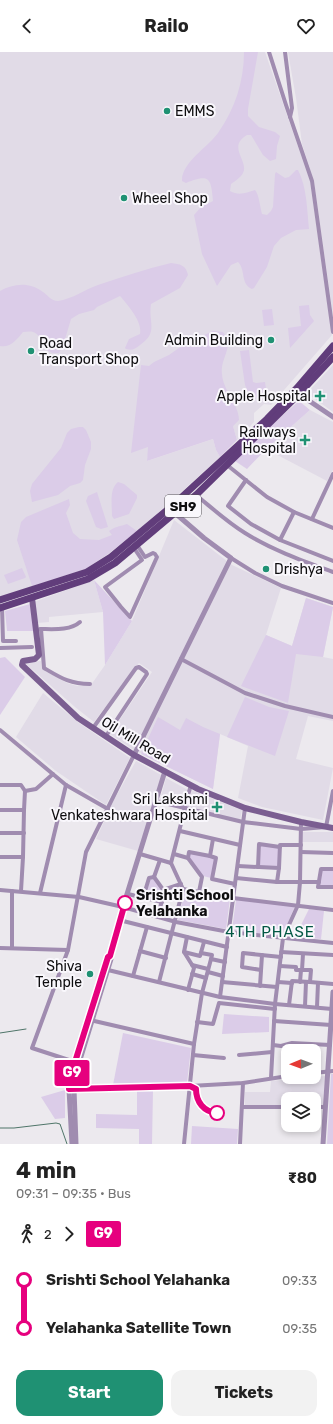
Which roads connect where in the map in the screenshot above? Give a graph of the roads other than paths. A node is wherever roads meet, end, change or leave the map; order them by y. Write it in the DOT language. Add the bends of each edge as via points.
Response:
graph roads {
  1 [pos="269,52"];
  2 [pos="285,52"];
  3 [pos="290,117"];
  4 [pos="333,332"];
  5 [pos="333,346"];
  6 [pos="333,357"];
  7 [pos="300,394"];
  8 [pos="333,417"];
  9 [pos="227,465"];
  10 [pos="333,474"];
  11 [pos="246,480"];
  12 [pos="196,495"];
  13 [pos="294,512"];
  14 [pos="175,513"];
  15 [pos="312,520"];
  16 [pos="333,528"];
  17 [pos="145,535"];
  18 [pos="280,540"];
  19 [pos="136,546"];
  20 [pos="144,558"];
  21 [pos="231,558"];
  22 [pos="333,562"];
  23 [pos="333,572"];
  24 [pos="32,598"];
  25 [pos="333,603"];
  26 [pos="1,605"];
  27 [pos="80,622"];
  28 [pos="38,629"];
  29 [pos="16,641"];
  30 [pos="32,647"];
  31 [pos="0,648"];
  32 [pos="41,656"];
  33 [pos="181,659"];
  34 [pos="90,684"];
  35 [pos="333,718"];
  36 [pos="93,728"];
  37 [pos="0,730"];
  38 [pos="106,736"];
  39 [pos="134,755"];
  40 [pos="165,771"];
  41 [pos="53,774"];
  42 [pos="0,785"];
  43 [pos="66,786"];
  44 [pos="191,786"];
  45 [pos="25,791"];
  46 [pos="333,791"];
  47 [pos="156,801"];
  48 [pos="185,808"];
  49 [pos="245,808"];
  50 [pos="108,809"];
  51 [pos="0,810"];
  52 [pos="24,810"];
  53 [pos="243,822"];
  54 [pos="301,822"];
  55 [pos="326,827"];
  56 [pos="333,828"];
  57 [pos="301,829"];
  58 [pos="180,831"];
  59 [pos="0,833"];
  60 [pos="24,833"];
  61 [pos="213,839"];
  62 [pos="240,845"];
  63 [pos="301,845"];
  64 [pos="280,847"];
  65 [pos="301,852"];
  66 [pos="333,853"];
  67 [pos="140,854"];
  68 [pos="174,854"];
  69 [pos="210,856"];
  70 [pos="0,857"];
  71 [pos="23,858"];
  72 [pos="188,858"];
  73 [pos="160,860"];
  74 [pos="171,863"];
  75 [pos="238,866"];
  76 [pos="258,868"];
  77 [pos="279,868"];
  78 [pos="333,869"];
  79 [pos="202,877"];
  80 [pos="154,878"];
  81 [pos="236,878"];
  82 [pos="212,879"];
  83 [pos="277,882"];
  84 [pos="300,882"];
  85 [pos="319,882"];
  86 [pos="181,884"];
  87 [pos="235,884"];
  88 [pos="333,887"];
  89 [pos="183,889"];
  90 [pos="0,890"];
  91 [pos="163,890"];
  92 [pos="12,891"];
  93 [pos="21,891"];
  94 [pos="199,892"];
  95 [pos="40,893"];
  96 [pos="128,894"];
  97 [pos="78,897"];
  98 [pos="143,898"];
  99 [pos="233,898"];
  100 [pos="162,902"];
  101 [pos="298,905"];
  102 [pos="123,907"];
  103 [pos="333,910"];
  104 [pos="158,917"];
  105 [pos="120,920"];
  106 [pos="176,922"];
  107 [pos="147,927"];
  108 [pos="229,932"];
  109 [pos="172,934"];
  110 [pos="187,937"];
  111 [pos="283,938"];
  112 [pos="204,942"];
  113 [pos="333,943"];
  114 [pos="227,947"];
  115 [pos="0,948"];
  116 [pos="12,948"];
  117 [pos="68,950"];
  118 [pos="140,951"];
  119 [pos="184,952"];
  120 [pos="201,953"];
  121 [pos="303,954"];
  122 [pos="262,955"];
  123 [pos="281,955"];
  124 [pos="110,956"];
  125 [pos="333,956"];
  126 [pos="166,958"];
  127 [pos="211,959"];
  128 [pos="225,962"];
  129 [pos="192,965"];
  130 [pos="280,966"];
  131 [pos="108,970"];
  132 [pos="261,970"];
  133 [pos="301,970"];
  134 [pos="208,971"];
  135 [pos="192,974"];
  136 [pos="133,976"];
  137 [pos="223,976"];
  138 [pos="206,978"];
  139 [pos="159,982"];
  140 [pos="222,982"];
  141 [pos="300,982"];
  142 [pos="308,982"];
  143 [pos="292,983"];
  144 [pos="318,983"];
  145 [pos="333,984"];
  146 [pos="277,985"];
  147 [pos="260,986"];
  148 [pos="188,990"];
  149 [pos="333,992"];
  150 [pos="202,993"];
  151 [pos="220,997"];
  152 [pos="289,1005"];
  153 [pos="275,1006"];
  154 [pos="305,1006"];
  155 [pos="317,1007"];
  156 [pos="332,1009"];
  157 [pos="90,1020"];
  158 [pos="274,1021"];
  159 [pos="197,1022"];
  160 [pos="331,1025"];
  161 [pos="194,1044"];
  162 [pos="273,1045"];
  163 [pos="331,1046"];
  164 [pos="272,1052"];
  165 [pos="193,1054"];
  166 [pos="239,1055"];
  167 [pos="224,1058"];
  168 [pos="75,1062"];
  169 [pos="330,1071"];
  170 [pos="281,1077"];
  171 [pos="271,1078"];
  172 [pos="243,1083"];
  173 [pos="190,1086"];
  174 [pos="71,1089"];
  175 [pos="242,1107"];
  176 [pos="281,1107"];
  177 [pos="321,1108"];
  178 [pos="325,1108"];
  179 [pos="72,1144"];
  180 [pos="76,1144"];
  181 [pos="184,1144"];
  182 [pos="240,1144"];
  183 [pos="323,1144"];
  1 -- 3 [label="street"];
  2 -- 3 [label="street" via="292,108"];
  3 -- 4 [label="street" via="312,181"];
  5 -- 17 [label="main road, SH9" via="267,419"];
  6 -- 7 [label="main road, SH9"];
  7 -- 8 [label="street"];
  7 -- 9 [label="main road, SH9"];
  9 -- 11 [label="street"];
  9 -- 12 [label="main road, SH9"];
  10 -- 15 [label="street"];
  11 -- 13 [label="street" via="267,497"];
  11 -- 18 [label="street" via="228,506 251,524"];
  12 -- 14 [label="main road, SH9"];
  12 -- 23 [label="street" via="244,533 293,557"];
  13 -- 15 [label="street"];
  13 -- 18 [label="street"];
  14 -- 17 [label="main road, SH9"];
  14 -- 21 [label="street"];
  15 -- 16 [label="street"];
  17 -- 19 [label="main road, SH9"];
  17 -- 26 [label="main road, SH9" via="87,572"];
  18 -- 22 [label="street"];
  19 -- 20 [label="street"];
  19 -- 24 [label="main road, SH9" via="115,563 88,579"];
  20 -- 20 [label="street" via="153,553 157,557 130,617 105,586"];
  21 -- 25 [label="street" via="255,574 282,586"];
  21 -- 33 [label="street"];
  24 -- 26 [label="main road, SH9"];
  24 -- 28 [label="main road"];
  26 -- 29 [label="street" via="3,642"];
  27 -- 28 [label="street" via="62,628"];
  28 -- 32 [label="main road"];
  30 -- 31 [label="street"];
  32 -- 34 [label="street" via="44,668 67,681"];
  32 -- 36 [label="main road, Oil Mill Road" via="35,660 24,660 22,665 78,718"];
  33 -- 35 [label="street" via="245,693"];
  33 -- 39 [label="street"];
  36 -- 38 [label="main road, Oil Mill Road"];
  36 -- 38 [label="street" via="136,668 143,669 147,674"];
  37 -- 41 [label="street"];
  38 -- 39 [label="main road, Oil Mill Road"];
  39 -- 40 [label="main road, Oil Mill Road"];
  39 -- 50 [label="street"];
  40 -- 44 [label="main road, Oil Mill Road"];
  40 -- 47 [label="street"];
  41 -- 43 [label="street"];
  41 -- 45 [label="street" via="36,788"];
  42 -- 45 [label="street" via="21,785"];
  43 -- 50 [label="street"];
  43 -- 95 [label="street"];
  44 -- 48 [label="street"];
  44 -- 49 [label="main road, Oil Mill Road"];
  45 -- 52 [label="street"];
  46 -- 55 [label="street"];
  47 -- 48 [label="street"];
  47 -- 67 [label="street"];
  48 -- 53 [label="street"];
  48 -- 58 [label="street"];
  49 -- 53 [label="street"];
  49 -- 54 [label="main road, Oil Mill Road"];
  50 -- 97 [label="street" via="86,852"];
  51 -- 52 [label="street"];
  52 -- 60 [label="street"];
  53 -- 57 [label="street"];
  53 -- 62 [label="street"];
  54 -- 55 [label="main road, Oil Mill Road"];
  54 -- 57 [label="street"];
  55 -- 56 [label="main road, Oil Mill Road"];
  55 -- 57 [label="street"];
  57 -- 63 [label="street"];
  58 -- 61 [label="street"];
  58 -- 68 [label="street"];
  59 -- 60 [label="street"];
  60 -- 71 [label="street"];
  61 -- 62 [label="street"];
  61 -- 69 [label="street"];
  62 -- 75 [label="street"];
  63 -- 64 [label="street"];
  63 -- 65 [label="street"];
  64 -- 76 [label="street" via="259,844"];
  64 -- 77 [label="street"];
  65 -- 66 [label="street"];
  65 -- 84 [label="street"];
  67 -- 73 [label="street"];
  67 -- 96 [label="street"];
  68 -- 72 [label="street"];
  68 -- 74 [label="street"];
  69 -- 72 [label="street" via="189,852"];
  69 -- 82 [label="street" via="216,858"];
  70 -- 71 [label="street"];
  71 -- 93 [label="street"];
  72 -- 79 [label="street"];
  73 -- 74 [label="street"];
  73 -- 80 [label="street"];
  74 -- 86 [label="street"];
  75 -- 76 [label="street"];
  75 -- 81 [label="street"];
  76 -- 77 [label="street"];
  77 -- 83 [label="street"];
  78 -- 85 [label="street" via="321,869"];
  79 -- 82 [label="street"];
  79 -- 94 [label="street"];
  80 -- 91 [label="street"];
  80 -- 98 [label="street" via="149,878"];
  81 -- 83 [label="street"];
  81 -- 87 [label="street"];
  82 -- 87 [label="street"];
  83 -- 84 [label="street"];
  84 -- 85 [label="street"];
  84 -- 101 [label="street"];
  85 -- 88 [label="street" via="318,887"];
  86 -- 89 [label="street"];
  86 -- 91 [label="street"];
  87 -- 99 [label="street"];
  89 -- 94 [label="street"];
  89 -- 106 [label="street"];
  90 -- 92 [label="street"];
  91 -- 100 [label="street"];
  92 -- 93 [label="street"];
  92 -- 116 [label="street"];
  93 -- 95 [label="street"];
  94 -- 99 [label="street"];
  95 -- 97 [label="street"];
  96 -- 98 [label="street"];
  96 -- 102 [label="street"];
  97 -- 102 [label="street"];
  97 -- 117 [label="street"];
  98 -- 100 [label="street"];
  99 -- 101 [label="street"];
  99 -- 108 [label="street"];
  100 -- 104 [label="street"];
  101 -- 103 [label="street"];
  101 -- 111 [label="street"];
  102 -- 104 [label="street"];
  102 -- 105 [label="street"];
  104 -- 106 [label="street"];
  105 -- 107 [label="street"];
  105 -- 124 [label="street"];
  106 -- 108 [label="street"];
  106 -- 109 [label="street"];
  107 -- 109 [label="street"];
  107 -- 118 [label="street"];
  108 -- 111 [label="street"];
  108 -- 114 [label="street"];
  109 -- 110 [label="street"];
  109 -- 126 [label="street"];
  110 -- 112 [label="street"];
  110 -- 119 [label="street"];
  111 -- 113 [label="street"];
  111 -- 123 [label="street"];
  112 -- 114 [label="street"];
  112 -- 120 [label="street"];
  114 -- 128 [label="street"];
  115 -- 116 [label="street"];
  116 -- 117 [label="street"];
  117 -- 168 [label="street" via="32,1048"];
  118 -- 126 [label="street"];
  118 -- 136 [label="street"];
  119 -- 120 [label="street" via="200,956"];
  119 -- 129 [label="street"];
  120 -- 127 [label="street" via="212,955"];
  121 -- 123 [label="street"];
  121 -- 125 [label="street"];
  121 -- 133 [label="street"];
  122 -- 123 [label="street"];
  122 -- 132 [label="street"];
  122 -- 132 [label="street" via="243,953 242,967"];
  123 -- 130 [label="street"];
  124 -- 131 [label="street"];
  124 -- 157 [label="street"];
  126 -- 139 [label="street"];
  127 -- 128 [label="street"];
  127 -- 134 [label="street"];
  128 -- 137 [label="street"];
  129 -- 134 [label="street"];
  129 -- 135 [label="street"];
  130 -- 133 [label="street" via="296,967 296,970"];
  130 -- 146 [label="street"];
  131 -- 136 [label="street"];
  131 -- 157 [label="street"];
  132 -- 147 [label="street"];
  133 -- 141 [label="street"];
  133 -- 142 [label="street" via="311,970"];
  134 -- 137 [label="street"];
  134 -- 138 [label="street"];
  135 -- 138 [label="street"];
  135 -- 148 [label="street"];
  136 -- 139 [label="street"];
  137 -- 140 [label="street"];
  138 -- 150 [label="street"];
  139 -- 148 [label="street"];
  140 -- 147 [label="street"];
  140 -- 151 [label="street"];
  141 -- 142 [label="street"];
  141 -- 143 [label="street"];
  142 -- 144 [label="street"];
  142 -- 154 [label="street"];
  143 -- 146 [label="street"];
  143 -- 152 [label="street"];
  144 -- 145 [label="street"];
  144 -- 155 [label="street"];
  146 -- 147 [label="street"];
  146 -- 153 [label="street"];
  148 -- 150 [label="street"];
  149 -- 156 [label="street"];
  150 -- 151 [label="street"];
  150 -- 159 [label="street"];
  151 -- 153 [label="street"];
  152 -- 153 [label="street"];
  152 -- 154 [label="street"];
  153 -- 158 [label="street"];
  153 -- 159 [label="street" via="219,1003 212,1024"];
  154 -- 155 [label="street"];
  155 -- 156 [label="street"];
  156 -- 160 [label="street"];
  157 -- 161 [label="street"];
  157 -- 168 [label="street"];
  157 -- 174 [label="street"];
  158 -- 160 [label="street"];
  158 -- 162 [label="street"];
  159 -- 161 [label="street"];
  160 -- 163 [label="street"];
  161 -- 165 [label="street"];
  162 -- 163 [label="street" via="292,1043"];
  162 -- 164 [label="street"];
  163 -- 169 [label="street"];
  164 -- 166 [label="street"];
  164 -- 171 [label="street"];
  165 -- 167 [label="street"];
  165 -- 173 [label="street"];
  168 -- 174 [label="street"];
  169 -- 178 [label="street"];
  170 -- 171 [label="street"];
  171 -- 172 [label="street"];
  172 -- 173 [label="street"];
  172 -- 175 [label="street"];
  173 -- 174 [label="street"];
  173 -- 181 [label="street"];
  174 -- 179 [label="street"];
  174 -- 180 [label="street"];
  175 -- 176 [label="street"];
  175 -- 182 [label="street"];
  177 -- 178 [label="street"];
  178 -- 183 [label="street"];
}
